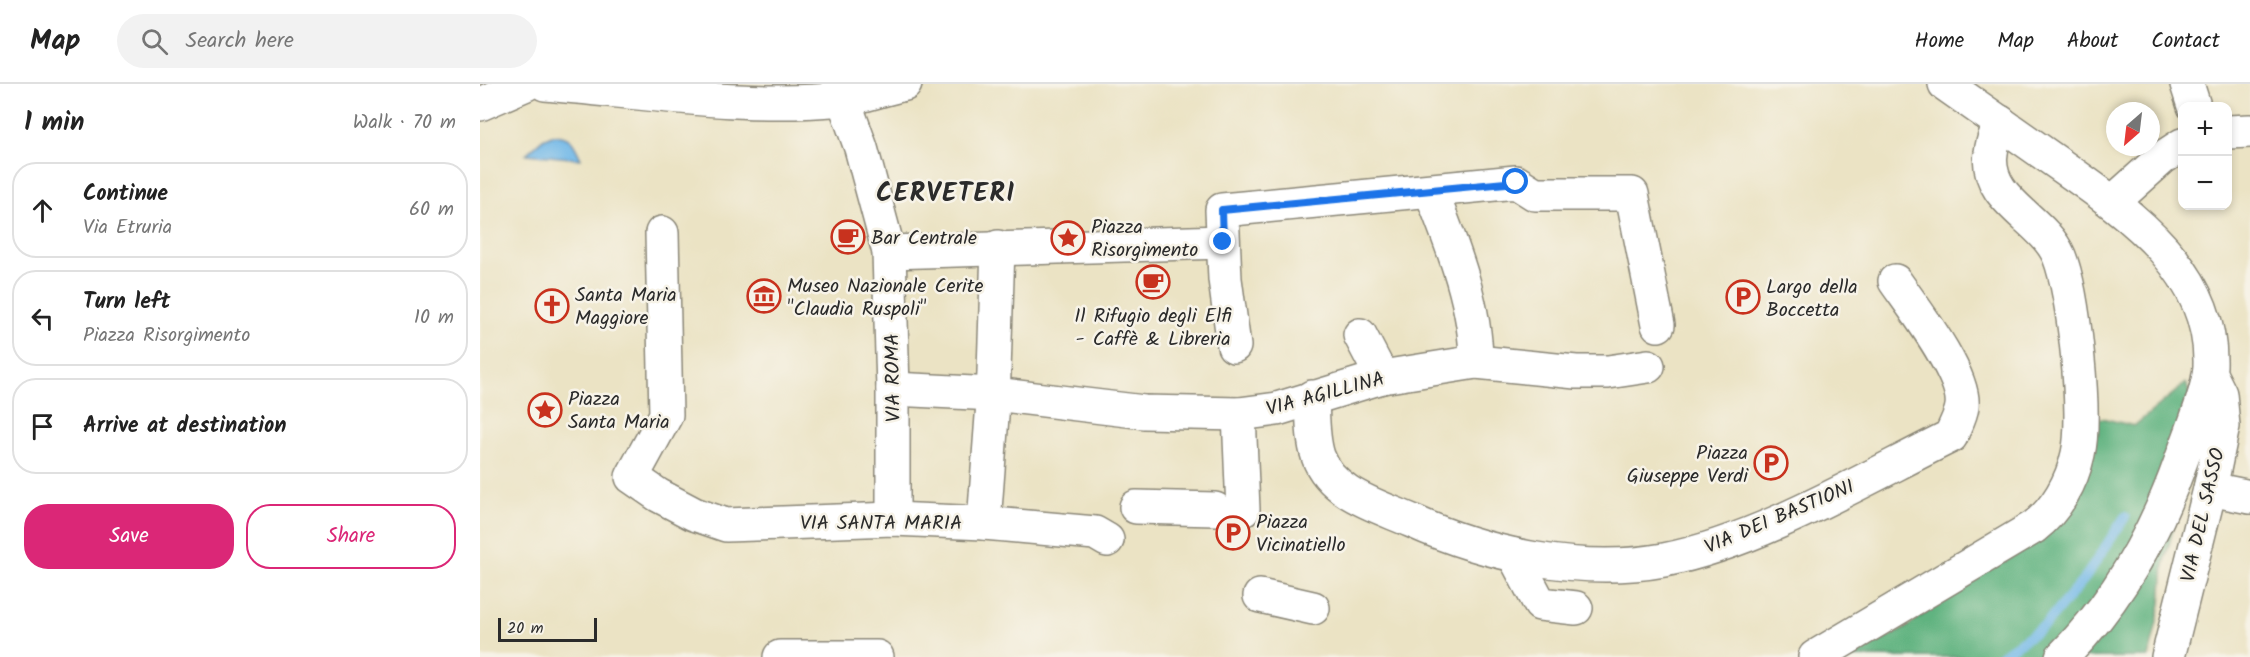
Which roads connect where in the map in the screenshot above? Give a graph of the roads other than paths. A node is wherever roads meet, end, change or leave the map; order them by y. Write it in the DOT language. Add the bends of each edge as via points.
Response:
graph roads {
  1 [pos="526,84"];
  2 [pos="545,84"];
  3 [pos="905,84"];
  4 [pos="1945,84"];
  5 [pos="2187,84"];
  6 [pos="841,91"];
  7 [pos="2193,102"];
  8 [pos="480,104"];
  9 [pos="2000,122"];
  10 [pos="2250,131"];
  11 [pos="2232,132"];
  12 [pos="2178,148"];
  13 [pos="1431,191"];
  14 [pos="2113,202"];
  15 [pos="662,233"];
  16 [pos="1223,242"];
  17 [pos="998,247"];
  18 [pos="889,252"];
  19 [pos="1895,281"];
  20 [pos="1658,325"];
  21 [pos="1360,335"];
  22 [pos="1234,346"];
  23 [pos="1476,362"];
  24 [pos="1648,366"];
  25 [pos="2210,374"];
  26 [pos="1382,376"];
  27 [pos="893,389"];
  28 [pos="994,393"];
  29 [pos="1312,397"];
  30 [pos="1239,414"];
  31 [pos="2210,489"];
  32 [pos="2250,497"];
  33 [pos="893,519"];
  34 [pos="984,523"];
  35 [pos="1514,555"];
  36 [pos="1260,596"];
  37 [pos="1313,608"];
  38 [pos="1576,608"];
  39 [pos="780,657"];
  40 [pos="877,657"];
  41 [pos="1815,657"];
  42 [pos="2062,657"];
  43 [pos="2168,657"];
  1 -- 8 [label="street"];
  2 -- 6 [label="street" via="723,100"];
  3 -- 6 [label="street"];
  4 -- 9 [label="street"];
  5 -- 7 [label="street"];
  6 -- 18 [label="street, VIA ROMA"];
  9 -- 14 [label="street"];
  9 -- 41 [label="street" via="1991,151 1995,180 2005,196 2054,246 2067,286 2080,400 2076,464 2056,503 2034,527"];
  10 -- 11 [label="street"];
  12 -- 14 [label="street"];
  13 -- 16 [label="street" via="1222,210"];
  13 -- 20 [label="street" via="1516,182 1535,194 1632,194"];
  13 -- 23 [label="street" via="1466,293"];
  14 -- 25 [label="street" via="2162,248 2190,283 2206,323"];
  15 -- 33 [label="street, VIA SANTA MARIA" via="666,415 632,477 694,514 726,525"];
  16 -- 17 [label="street"];
  16 -- 22 [label="street"];
  17 -- 18 [label="street"];
  17 -- 28 [label="street"];
  18 -- 27 [label="street, VIA ROMA"];
  19 -- 35 [label="street, VIA DEI BASTIONI" via="1933,335 1960,387 1962,406 1951,436 1775,522 1687,555 1601,565"];
  21 -- 26 [label="street"];
  23 -- 24 [label="street, VIA AGILLINA" via="1576,372"];
  23 -- 26 [label="street, VIA AGILLINA"];
  25 -- 31 [label="street, VIA DEL SASSO" via="2220,394 2224,417"];
  25 -- 42 [label="street" via="2177,473 2143,549 2098,616"];
  26 -- 29 [label="street, VIA AGILLINA"];
  27 -- 28 [label="street, VIA AGILLINA"];
  27 -- 33 [label="street, VIA ROMA"];
  28 -- 30 [label="street, VIA AGILLINA" via="1143,426"];
  28 -- 34 [label="street"];
  29 -- 30 [label="street, VIA AGILLINA" via="1277,409"];
  29 -- 35 [label="street, VIA DEI BASTIONI" via="1316,450 1332,478 1355,495 1443,535"];
  30 -- 34 [label="street, VIA SANTA MARIA" via="1229,510 1129,516 1095,533"];
  31 -- 32 [label="street"];
  31 -- 43 [label="street, VIA DEL SASSO"];
  33 -- 34 [label="street, VIA SANTA MARIA"];
  35 -- 38 [label="street" via="1540,604"];
  36 -- 37 [label="street"];
  39 -- 40 [label="street"];
}
